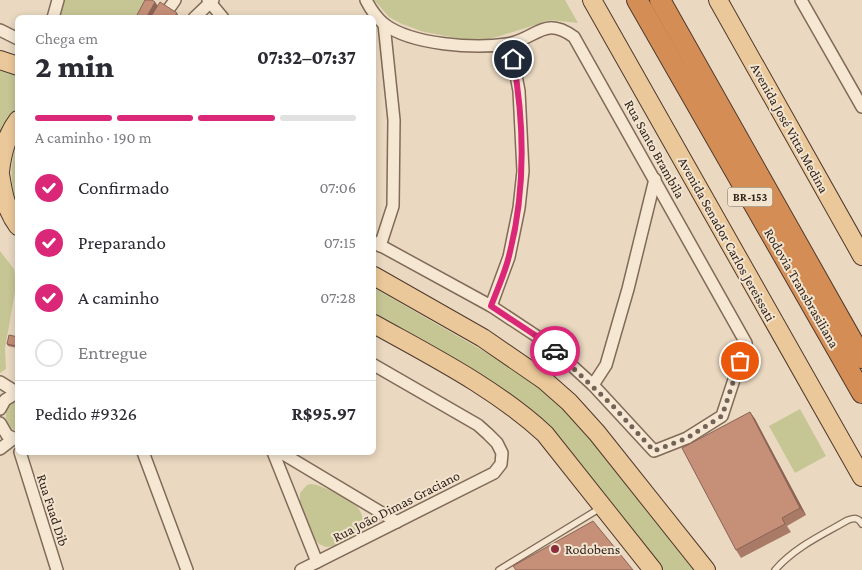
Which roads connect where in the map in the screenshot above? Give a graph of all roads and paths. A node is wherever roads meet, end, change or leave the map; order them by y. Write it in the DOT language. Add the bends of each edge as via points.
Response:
graph roads {
  1 [pos="58,0"];
  2 [pos="366,0"];
  3 [pos="592,0"];
  4 [pos="637,0"];
  5 [pos="660,0"];
  6 [pos="718,0"];
  7 [pos="801,0"];
  8 [pos="210,1"];
  9 [pos="54,15"];
  10 [pos="197,15"];
  11 [pos="221,15"];
  12 [pos="384,24"];
  13 [pos="0,30"];
  14 [pos="15,38"];
  15 [pos="510,44"];
  16 [pos="0,60"];
  17 [pos="15,65"];
  18 [pos="862,107"];
  19 [pos="15,124"];
  20 [pos="0,173"];
  21 [pos="654,179"];
  22 [pos="10,218"];
  23 [pos="377,244"];
  24 [pos="862,256"];
  25 [pos="376,277"];
  26 [pos="491,306"];
  27 [pos="376,325"];
  28 [pos="862,358"];
  29 [pos="376,366"];
  30 [pos="0,382"];
  31 [pos="593,385"];
  32 [pos="15,391"];
  33 [pos="15,393"];
  34 [pos="862,393"];
  35 [pos="0,409"];
  36 [pos="0,423"];
  37 [pos="15,440"];
  38 [pos="15,442"];
  39 [pos="0,449"];
  40 [pos="22,455"];
  41 [pos="144,455"];
  42 [pos="274,455"];
  43 [pos="285,455"];
  44 [pos="862,477"];
  45 [pos="603,506"];
  46 [pos="397,522"];
  47 [pos="862,524"];
  48 [pos="317,562"];
  49 [pos="57,570"];
  50 [pos="187,570"];
  51 [pos="301,570"];
  52 [pos="499,570"];
  53 [pos="653,570"];
  54 [pos="706,570"];
  55 [pos="776,570"];
  1 -- 9 [label="street"];
  2 -- 12 [label="street, Rua Santo Brambila"];
  3 -- 44 [label="main road, Avenida Senador Carlos Jereissati"];
  4 -- 34 [label="highway, Rodovia Transbrasiliana / BR-153"];
  5 -- 28 [label="highway, Rodovia Transbrasiliana / BR-153"];
  6 -- 24 [label="main road, Avenida José Vitta Medina"];
  7 -- 18 [label="street"];
  8 -- 10 [label="street"];
  8 -- 11 [label="street"];
  12 -- 15 [label="street, Rua Santo Brambila" via="402,33 468,47"];
  12 -- 23 [label="street" via="394,120 393,206"];
  13 -- 14 [label="street"];
  15 -- 21 [label="street, Rua Santo Brambila" via="549,26 574,37"];
  15 -- 26 [label="street" via="519,91 523,171 509,257"];
  16 -- 17 [label="main road"];
  19 -- 20 [label="main road" via="3,150"];
  20 -- 22 [label="main road"];
  21 -- 31 [label="street" via="606,365"];
  21 -- 31 [label="street, Rua Santo Brambila" via="746,343 722,416 687,438 654,451"];
  23 -- 26 [label="street"];
  25 -- 54 [label="main road" via="483,338 517,360 569,402"];
  26 -- 31 [label="street" via="547,343"];
  27 -- 45 [label="main road" via="476,382 526,416 545,434"];
  29 -- 46 [label="street, Rua João Dimas Graciano" via="478,425 497,443 502,454 501,464 494,473"];
  30 -- 32 [label="street"];
  33 -- 35 [label="street" via="5,400"];
  36 -- 37 [label="street" via="7,435"];
  38 -- 39 [label="street"];
  40 -- 49 [label="street, Rua Fuad Dib"];
  41 -- 50 [label="street"];
  42 -- 48 [label="street"];
  43 -- 46 [label="street"];
  45 -- 52 [label="lane"];
  45 -- 53 [label="main road"];
  46 -- 48 [label="street, Rua João Dimas Graciano"];
  47 -- 55 [label="lane" via="854,518 848,520 787,557"];
  48 -- 51 [label="street, Rua João Dimas Graciano"];
}
